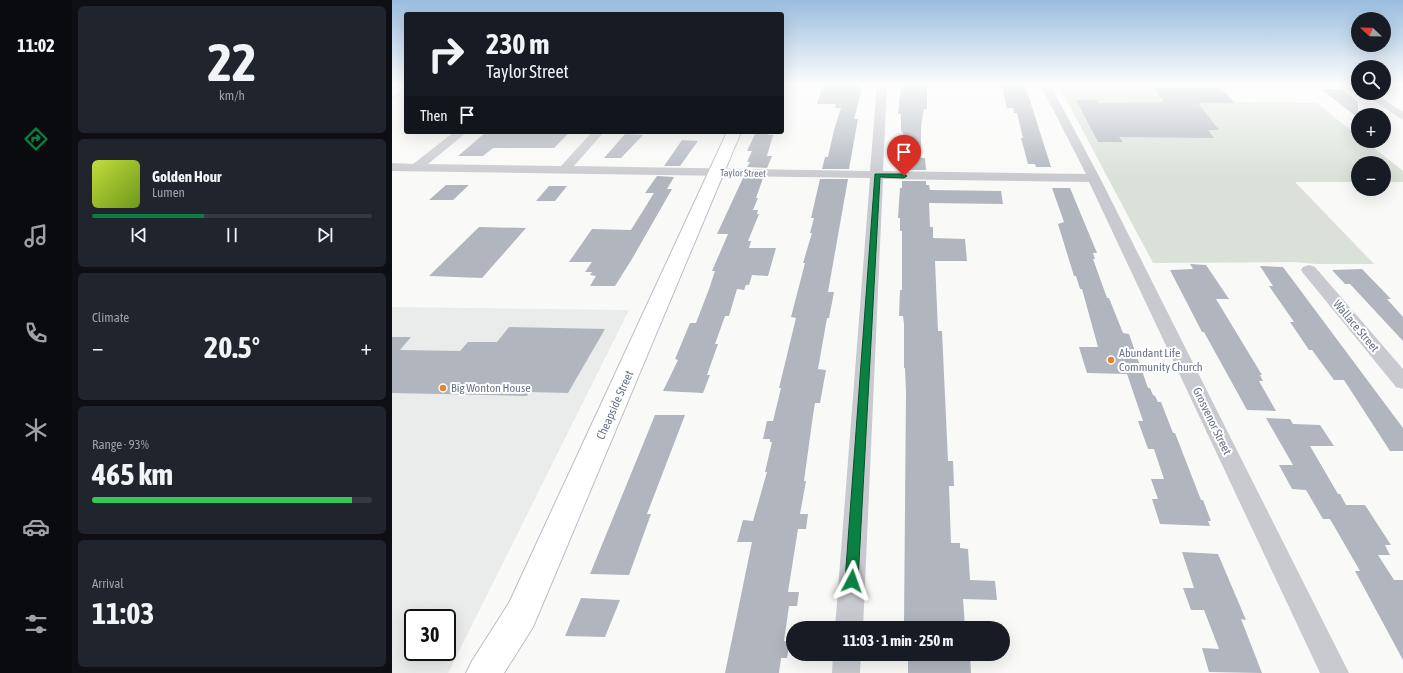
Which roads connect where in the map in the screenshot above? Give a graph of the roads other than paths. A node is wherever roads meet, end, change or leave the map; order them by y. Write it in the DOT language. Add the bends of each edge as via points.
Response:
graph roads {
  1 [pos="880,115"];
  2 [pos="1061,115"];
  3 [pos="458,134"];
  4 [pos="596,134"];
  5 [pos="733,134"];
  6 [pos="392,167"];
  7 [pos="416,167"];
  8 [pos="564,170"];
  9 [pos="715,173"];
  10 [pos="877,176"];
  11 [pos="1094,178"];
  12 [pos="1309,270"];
  13 [pos="1403,382"];
  14 [pos="849,621"];
  15 [pos="847,661"];
  16 [pos="484,673"];
  17 [pos="846,673"];
  18 [pos="1334,673"];
  1 -- 10 [label="street"];
  2 -- 11 [label="street, Grosvenor Street"];
  3 -- 7 [label="street"];
  4 -- 8 [label="street"];
  5 -- 9 [label="street, Cheapside Street"];
  6 -- 7 [label="street, Taylor Street"];
  7 -- 8 [label="street, Taylor Street"];
  8 -- 9 [label="street, Taylor Street"];
  9 -- 10 [label="street, Taylor Street"];
  9 -- 16 [label="street, Cheapside Street" via="521,615"];
  10 -- 11 [label="street, Taylor Street"];
  10 -- 14 [label="street"];
  11 -- 18 [label="street, Grosvenor Street"];
  12 -- 13 [label="street, Wallace Street"];
  15 -- 17 [label="street"];
}
